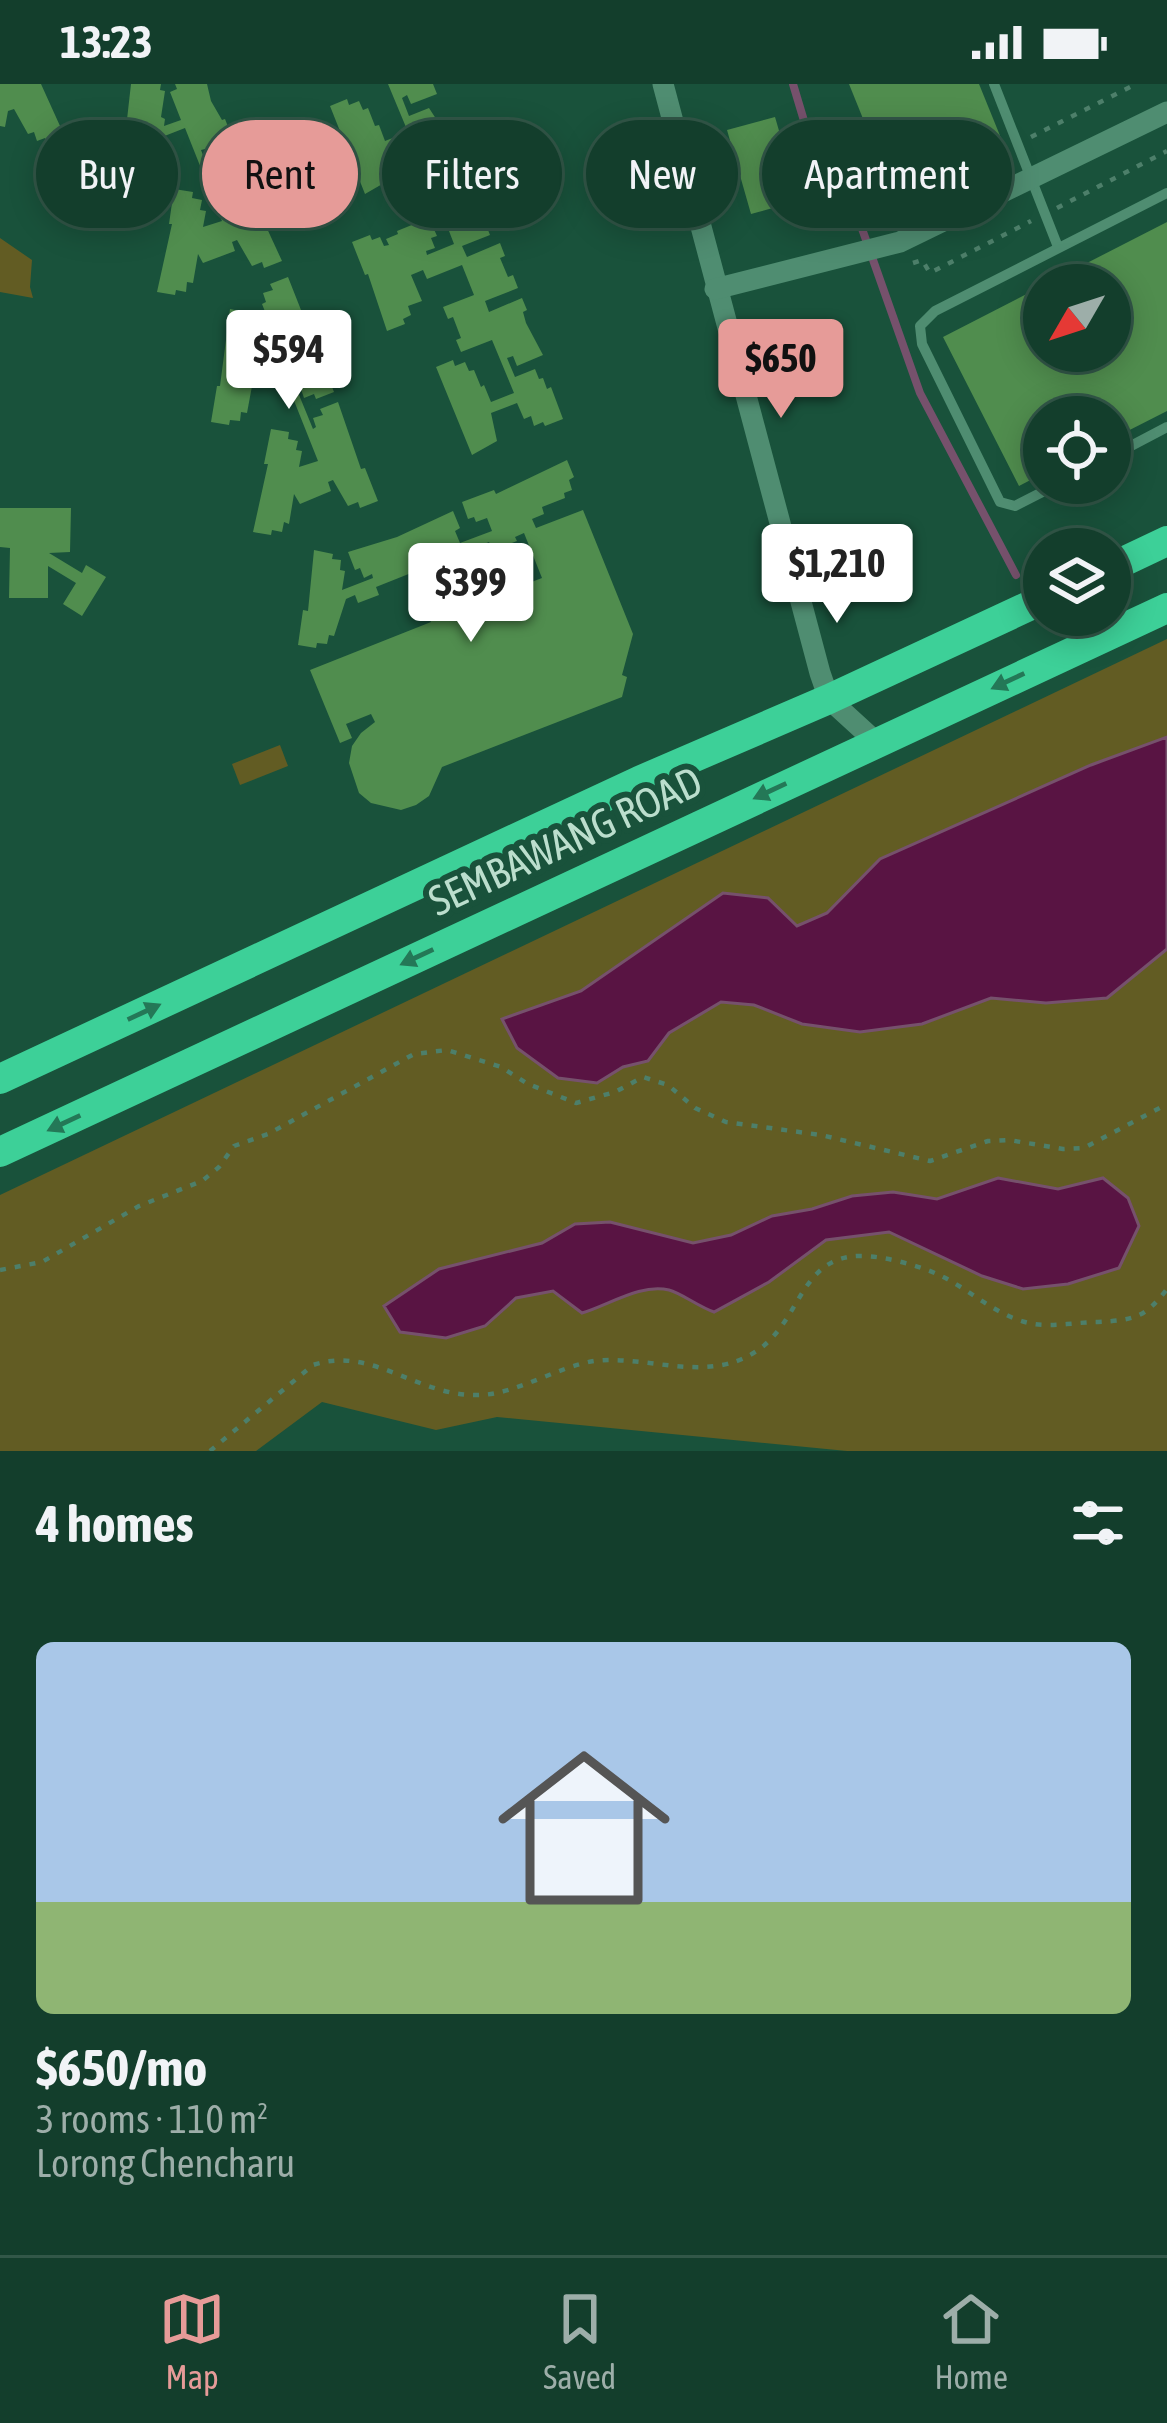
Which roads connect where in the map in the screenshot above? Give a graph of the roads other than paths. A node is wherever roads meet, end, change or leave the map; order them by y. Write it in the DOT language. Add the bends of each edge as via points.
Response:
graph roads {
  1 [pos="663,84"];
  2 [pos="994,84"];
  3 [pos="1167,112"];
  4 [pos="1031,179"];
  5 [pos="1167,193"];
  6 [pos="1058,248"];
  7 [pos="715,289"];
  8 [pos="1167,428"];
  9 [pos="1131,446"];
  10 [pos="1023,502"];
  11 [pos="1167,541"];
  12 [pos="1131,558"];
  13 [pos="1023,608"];
  14 [pos="1167,608"];
  15 [pos="829,699"];
  16 [pos="876,742"];
  17 [pos="0,1079"];
  18 [pos="0,1152"];
  1 -- 7 [label="street"];
  2 -- 4 [label="lane"];
  3 -- 4 [label="street"];
  4 -- 6 [label="lane"];
  4 -- 7 [label="street" via="900,242"];
  5 -- 6 [label="lane"];
  6 -- 10 [label="lane" via="934,311 920,326 1000,502"];
  7 -- 15 [label="street"];
  8 -- 9 [label="lane"];
  11 -- 12 [label="main road"];
  13 -- 15 [label="main road, SEMBAWANG ROAD"];
  14 -- 16 [label="main road, SEMBAWANG ROAD, one-way"];
  15 -- 16 [label="street"];
  17 -- 15 [label="main road, SEMBAWANG ROAD, one-way"];
  16 -- 18 [label="main road, SEMBAWANG ROAD, one-way"];
}
